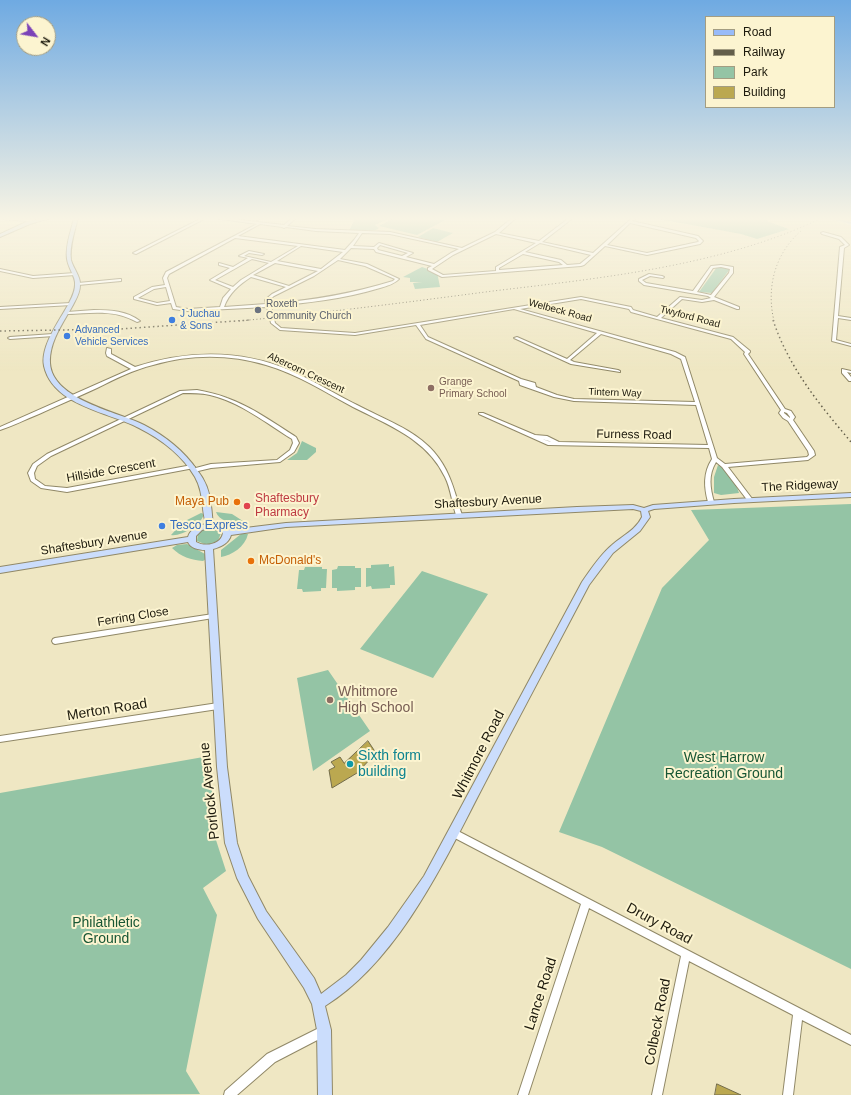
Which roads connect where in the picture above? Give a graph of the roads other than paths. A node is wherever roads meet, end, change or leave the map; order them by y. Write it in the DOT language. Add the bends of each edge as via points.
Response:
graph roads {
  1 [pos="74,269"];
  2 [pos="172,269"];
  3 [pos="232,269"];
  4 [pos="262,269"];
  5 [pos="316,269"];
  6 [pos="374,269"];
  7 [pos="429,269"];
  8 [pos="530,269"];
  9 [pos="711,269"];
  10 [pos="732,269"];
  11 [pos="840,269"];
  12 [pos="0,270"];
  13 [pos="322,270"];
  14 [pos="498,272"];
  15 [pos="76,274"];
  16 [pos="251,276"];
  17 [pos="662,277"];
  18 [pos="120,280"];
  19 [pos="78,284"];
  20 [pos="167,286"];
  21 [pos="289,287"];
  22 [pos="232,288"];
  23 [pos="694,293"];
  24 [pos="713,298"];
  25 [pos="171,302"];
  26 [pos="71,304"];
  27 [pos="268,305"];
  28 [pos="530,305"];
  29 [pos="0,308"];
  30 [pos="222,308"];
  31 [pos="514,308"];
  32 [pos="738,308"];
  33 [pos="530,312"];
  34 [pos="67,313"];
  35 [pos="837,317"];
  36 [pos="658,318"];
  37 [pos="851,319"];
  38 [pos="138,321"];
  39 [pos="416,324"];
  40 [pos="601,332"];
  41 [pos="53,335"];
  42 [pos="10,338"];
  43 [pos="516,338"];
  44 [pos="851,345"];
  45 [pos="110,349"];
  46 [pos="568,360"];
  47 [pos="135,369"];
  48 [pos="618,371"];
  49 [pos="851,372"];
  50 [pos="851,380"];
  51 [pos="72,397"];
  52 [pos="697,404"];
  53 [pos="481,414"];
  54 [pos="125,420"];
  55 [pos="0,430"];
  56 [pos="711,447"];
  57 [pos="715,459"];
  58 [pos="724,466"];
  59 [pos="193,468"];
  60 [pos="851,495"];
  61 [pos="750,500"];
  62 [pos="711,502"];
  63 [pos="644,510"];
  64 [pos="459,515"];
  65 [pos="210,526"];
  66 [pos="227,533"];
  67 [pos="191,539"];
  68 [pos="209,548"];
  69 [pos="0,570"];
  70 [pos="214,616"];
  71 [pos="55,641"];
  72 [pos="218,706"];
  73 [pos="0,739"];
  74 [pos="454,833"];
  75 [pos="586,902"];
  76 [pos="686,954"];
  77 [pos="318,1003"];
  78 [pos="798,1012"];
  79 [pos="324,1030"];
  80 [pos="851,1040"];
  81 [pos="229,1095"];
  82 [pos="325,1095"];
  83 [pos="524,1095"];
  84 [pos="657,1095"];
  85 [pos="788,1095"];
  1 -- 15 [label="street"];
  2 -- 20 [label="street" via="165,278"];
  3 -- 22 [label="street" via="212,280"];
  4 -- 16 [label="street"];
  5 -- 13 [label="street"];
  6 -- 27 [label="street" via="396,280 387,285 358,291"];
  7 -- 14 [label="street" via="442,276"];
  8 -- 14 [label="street"];
  9 -- 23 [label="street"];
  10 -- 24 [label="street"];
  11 -- 35 [label="street"];
  12 -- 15 [label="street" via="33,277"];
  13 -- 21 [label="street"];
  15 -- 19 [label="street"];
  16 -- 21 [label="street"];
  16 -- 22 [label="street"];
  17 -- 23 [label="street" via="649,275 640,280 645,284"];
  18 -- 19 [label="street"];
  19 -- 26 [label="street"];
  20 -- 25 [label="street"];
  20 -- 25 [label="street" via="153,288 135,298 157,304"];
  21 -- 27 [label="street" via="271,296 267,300"];
  22 -- 30 [label="street" via="222,301"];
  23 -- 24 [label="street"];
  24 -- 32 [label="street"];
  24 -- 36 [label="street" via="681,298"];
  25 -- 30 [label="street" via="174,308 180,310"];
  26 -- 29 [label="street"];
  26 -- 34 [label="street"];
  27 -- 30 [label="street"];
  27 -- 39 [label="street, Welbeck Road" via="273,323 288,331 355,334"];
  28 -- 31 [label="street, Twyford Road"];
  28 -- 33 [label="street"];
  28 -- 36 [label="street, Twyford Road" via="582,298"];
  31 -- 33 [label="street, Welbeck Road"];
  31 -- 39 [label="street, Welbeck Road"];
  33 -- 40 [label="street, Welbeck Road"];
  34 -- 38 [label="street" via="117,312 129,314"];
  34 -- 41 [label="street"];
  35 -- 37 [label="street"];
  35 -- 44 [label="street" via="834,340"];
  36 -- 58 [label="street, Twyford Road" via="727,336 736,341 740,346 737,348 746,354 783,410 781,413 790,420 812,455 808,458"];
  39 -- 52 [label="street, Tintern Way" via="427,338 525,385 556,396 590,402"];
  40 -- 46 [label="street"];
  40 -- 52 [label="street, Welbeck Road" via="683,358"];
  41 -- 42 [label="street"];
  41 -- 51 [label="street" via="45,357 46,367 55,382"];
  43 -- 46 [label="street"];
  45 -- 47 [label="street" via="109,355"];
  46 -- 48 [label="street"];
  47 -- 51 [label="street, Abercorn Crescent"];
  47 -- 64 [label="street, Abercorn Crescent" via="177,357 209,355 250,359 276,367 408,433 428,447 448,478"];
  49 -- 50 [label="street" via="844,370"];
  51 -- 54 [label="street"];
  51 -- 55 [label="street, Abercorn Crescent"];
  52 -- 56 [label="street, Welbeck Road"];
  53 -- 56 [label="street, Furness Road" via="541,442"];
  54 -- 59 [label="street" via="172,446"];
  54 -- 59 [label="street, Hillside Crescent" via="40,461 32,469 33,480 49,489 67,490"];
  54 -- 59 [label="street" via="182,392 201,391 230,401 294,438 296,443 292,451 278,460"];
  56 -- 57 [label="street, Welbeck Road"];
  57 -- 58 [label="street"];
  57 -- 62 [label="street" via="708,477"];
  58 -- 61 [label="street"];
  59 -- 65 [label="street" via="204,485"];
  60 -- 61 [label="street, The Ridgeway"];
  61 -- 62 [label="street, Shaftesbury Avenue"];
  62 -- 63 [label="street, Shaftesbury Avenue"];
  63 -- 64 [label="street, Shaftesbury Avenue" via="633,507"];
  63 -- 74 [label="street, Whitmore Road" via="646,517 643,524 615,546 598,564 585,584"];
  64 -- 66 [label="street, Shaftesbury Avenue" via="286,525"];
  65 -- 66 [label="street" via="222,527"];
  65 -- 67 [label="street" via="195,531"];
  66 -- 68 [label="street" via="222,543"];
  67 -- 68 [label="street" via="197,546"];
  67 -- 69 [label="street, Shaftesbury Avenue"];
  68 -- 70 [label="street, Porlock Avenue"];
  70 -- 71 [label="street, Ferring Close"];
  70 -- 72 [label="street, Porlock Avenue"];
  72 -- 73 [label="street, Merton Road"];
  72 -- 77 [label="street, Porlock Avenue" via="231,843 243,878 262,915 309,983"];
  74 -- 75 [label="street, Drury Road"];
  74 -- 77 [label="street, Whitmore Road" via="428,880 380,946 334,995"];
  75 -- 76 [label="street, Drury Road"];
  75 -- 83 [label="street, Lance Road"];
  76 -- 78 [label="street, Drury Road"];
  76 -- 84 [label="street, Colbeck Road"];
  77 -- 79 [label="street, Porlock Avenue"];
  78 -- 80 [label="street, Drury Road"];
  78 -- 85 [label="street"];
  79 -- 81 [label="street" via="271,1058"];
  79 -- 82 [label="street, Porlock Avenue"];
}
